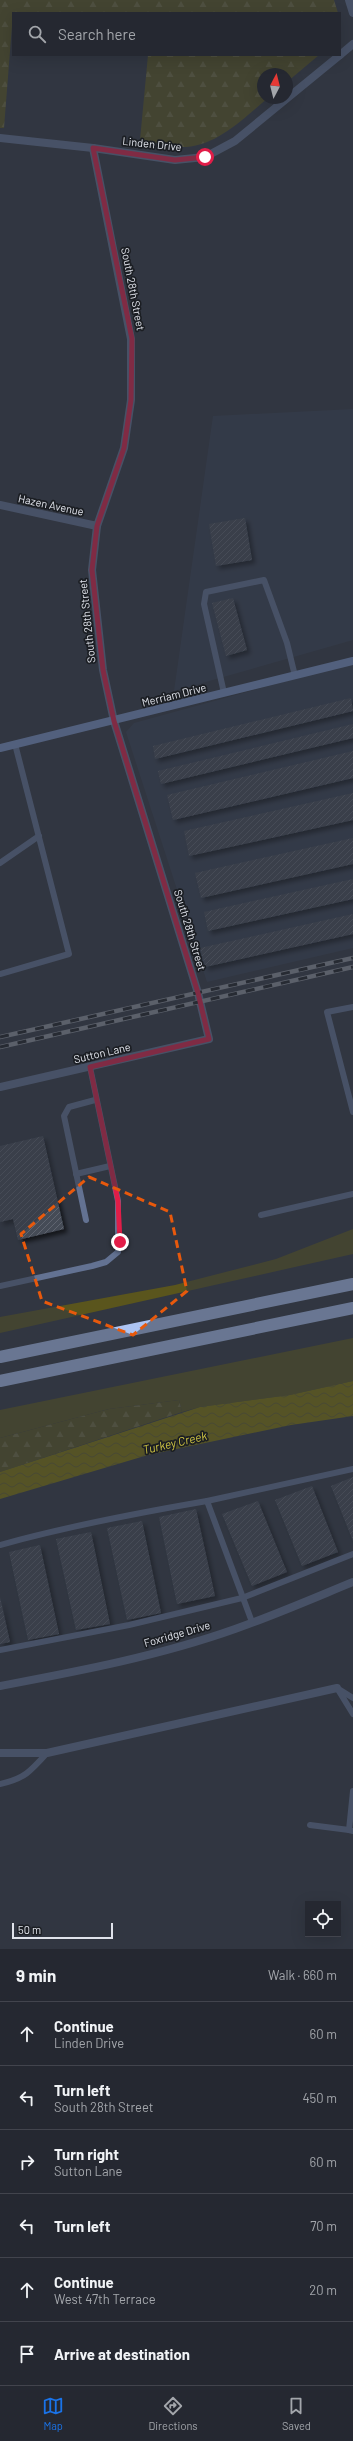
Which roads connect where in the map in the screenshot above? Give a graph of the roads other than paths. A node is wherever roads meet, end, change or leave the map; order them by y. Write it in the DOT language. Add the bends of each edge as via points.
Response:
graph roads {
  1 [pos="349,0"];
  2 [pos="353,13"];
  3 [pos="353,44"];
  4 [pos="341,54"];
  5 [pos="339,56"];
  6 [pos="0,138"];
  7 [pos="93,148"];
  8 [pos="0,505"];
  9 [pos="97,526"];
  10 [pos="353,661"];
  11 [pos="295,676"];
  12 [pos="224,694"];
  13 [pos="114,721"];
  14 [pos="15,744"];
  15 [pos="0,748"];
  16 [pos="39,836"];
  17 [pos="0,863"];
  18 [pos="0,974"];
  19 [pos="353,1007"];
  20 [pos="209,1039"];
  21 [pos="90,1067"];
  22 [pos="0,1087"];
  23 [pos="95,1100"];
  24 [pos="353,1112"];
  25 [pos="110,1166"];
  26 [pos="76,1174"];
  27 [pos="353,1194"];
  28 [pos="260,1215"];
  29 [pos="86,1220"];
  30 [pos="353,1284"];
  31 [pos="0,1286"];
  32 [pos="353,1308"];
  33 [pos="0,1357"];
  34 [pos="0,1381"];
  35 [pos="353,1469"];
  36 [pos="207,1501"];
  37 [pos="0,1545"];
  38 [pos="353,1554"];
  39 [pos="353,1582"];
  40 [pos="242,1598"];
  41 [pos="252,1622"];
  42 [pos="0,1650"];
  43 [pos="0,1686"];
  44 [pos="337,1688"];
  45 [pos="353,1698"];
  46 [pos="353,1714"];
  47 [pos="0,1753"];
  48 [pos="47,1753"];
  49 [pos="0,1784"];
  50 [pos="353,1791"];
  51 [pos="310,1825"];
  52 [pos="351,1830"];
  1 -- 2 [label="street"];
  3 -- 4 [label="street, Linden Drive"];
  5 -- 7 [label="street, Linden Drive" via="235,141 205,157 175,160"];
  6 -- 7 [label="street, Linden Drive"];
  7 -- 9 [label="street, South 28th Street" via="132,339 131,400 124,448"];
  8 -- 9 [label="street, Hazen Avenue"];
  9 -- 13 [label="street, South 28th Street" via="92,570 103,670"];
  10 -- 11 [label="main road, Merriam Drive"];
  11 -- 12 [label="main road, Merriam Drive"];
  11 -- 12 [label="lane" via="264,580 206,592 204,604"];
  12 -- 13 [label="main road, Merriam Drive"];
  13 -- 14 [label="main road, Merriam Drive"];
  13 -- 20 [label="street, South 28th Street" via="198,993"];
  14 -- 15 [label="main road, Merriam Drive"];
  14 -- 16 [label="lane"];
  16 -- 17 [label="lane"];
  16 -- 18 [label="lane" via="69,954"];
  19 -- 24 [label="lane" via="327,1012"];
  20 -- 21 [label="street, Sutton Lane"];
  21 -- 22 [label="street, Sutton Lane"];
  21 -- 23 [label="lane"];
  23 -- 25 [label="lane"];
  23 -- 26 [label="lane" via="69,1107 65,1111"];
  25 -- 26 [label="lane"];
  25 -- 31 [label="lane" via="118,1201 118,1252 106,1262"];
  26 -- 29 [label="lane"];
  27 -- 28 [label="lane"];
  30 -- 33 [label="highway"];
  32 -- 34 [label="highway"];
  35 -- 36 [label="lane"];
  36 -- 37 [label="lane" via="133,1513"];
  36 -- 40 [label="lane"];
  38 -- 40 [label="lane"];
  39 -- 41 [label="street, Foxridge Drive"];
  40 -- 41 [label="lane"];
  40 -- 42 [label="lane" via="129,1625"];
  41 -- 43 [label="street, Foxridge Drive" via="194,1642 122,1661"];
  44 -- 45 [label="lane"];
  44 -- 46 [label="lane"];
  44 -- 48 [label="street"];
  47 -- 48 [label="street"];
  48 -- 49 [label="lane" via="22,1777"];
  50 -- 52 [label="lane"];
  51 -- 52 [label="lane"];
}
